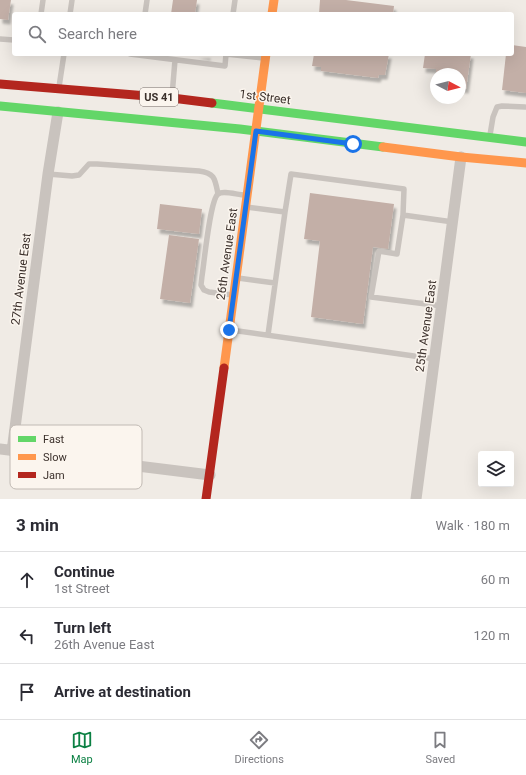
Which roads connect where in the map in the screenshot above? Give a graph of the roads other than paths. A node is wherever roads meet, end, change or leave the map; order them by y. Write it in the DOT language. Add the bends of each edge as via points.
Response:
graph roads {
  1 [pos="43,0"];
  2 [pos="72,0"];
  3 [pos="146,0"];
  4 [pos="235,0"];
  5 [pos="274,0"];
  6 [pos="41,12"];
  7 [pos="70,12"];
  8 [pos="145,12"];
  9 [pos="233,12"];
  10 [pos="272,12"];
  11 [pos="0,39"];
  12 [pos="12,40"];
  13 [pos="64,56"];
  14 [pos="146,56"];
  15 [pos="226,56"];
  16 [pos="266,56"];
  17 [pos="174,60"];
  18 [pos="0,84"];
  19 [pos="59,89"];
  20 [pos="32,95"];
  21 [pos="172,98"];
  22 [pos="0,106"];
  23 [pos="525,107"];
  24 [pos="259,108"];
  25 [pos="58,112"];
  26 [pos="256,131"];
  27 [pos="490,137"];
  28 [pos="526,142"];
  29 [pos="461,157"];
  30 [pos="526,163"];
  31 [pos="48,174"];
  32 [pos="218,194"];
  33 [pos="247,196"];
  34 [pos="246,207"];
  35 [pos="285,212"];
  36 [pos="403,215"];
  37 [pos="453,222"];
  38 [pos="236,278"];
  39 [pos="275,283"];
  40 [pos="234,295"];
  41 [pos="442,306"];
  42 [pos="229,330"];
  43 [pos="268,335"];
  44 [pos="435,359"];
  45 [pos="15,425"];
  46 [pos="0,449"];
  47 [pos="10,451"];
  48 [pos="142,467"];
  49 [pos="210,475"];
  50 [pos="206,499"];
  51 [pos="416,499"];
  1 -- 6 [label="lane"];
  2 -- 7 [label="lane"];
  3 -- 8 [label="lane"];
  4 -- 9 [label="lane"];
  5 -- 10 [label="main road"];
  11 -- 12 [label="lane"];
  13 -- 19 [label="lane"];
  14 -- 17 [label="lane"];
  15 -- 17 [label="lane" via="225,66"];
  16 -- 24 [label="main road, 26th Avenue East"];
  17 -- 21 [label="lane"];
  18 -- 19 [label="main road, 1st Street / US 41"];
  19 -- 20 [label="main road"];
  19 -- 21 [label="main road, 1st Street / US 41"];
  21 -- 24 [label="main road, 1st Street / US 41"];
  22 -- 25 [label="main road, US 41"];
  23 -- 27 [label="lane" via="497,107"];
  24 -- 26 [label="main road, 26th Avenue East"];
  24 -- 27 [label="main road, 1st Street / US 41"];
  25 -- 26 [label="main road, US 41"];
  25 -- 31 [label="street, 27th Avenue East"];
  26 -- 29 [label="main road, US 41"];
  26 -- 33 [label="main road, 26th Avenue East"];
  27 -- 28 [label="main road, 1st Street / US 41"];
  29 -- 30 [label="main road, US 41"];
  29 -- 37 [label="street, 25th Avenue East"];
  31 -- 32 [label="lane" via="79,175 89,164 199,171 215,178"];
  31 -- 45 [label="street, 27th Avenue East"];
  32 -- 33 [label="lane" via="223,192"];
  32 -- 40 [label="lane" via="210,216 201,285 209,292"];
  33 -- 34 [label="main road, 26th Avenue East"];
  34 -- 35 [label="lane"];
  34 -- 38 [label="main road, 26th Avenue East"];
  35 -- 36 [label="lane" via="291,174 404,189"];
  35 -- 39 [label="lane"];
  36 -- 37 [label="lane"];
  36 -- 41 [label="lane" via="397,254 379,251 371,297"];
  37 -- 41 [label="street, 25th Avenue East"];
  38 -- 39 [label="lane"];
  38 -- 40 [label="main road, 26th Avenue East"];
  39 -- 43 [label="lane"];
  40 -- 42 [label="main road, 26th Avenue East"];
  41 -- 44 [label="street, 25th Avenue East"];
  42 -- 43 [label="lane"];
  42 -- 49 [label="main road, 26th Avenue East"];
  43 -- 44 [label="lane"];
  44 -- 51 [label="street, 25th Avenue East"];
  46 -- 47 [label="street"];
  48 -- 49 [label="street"];
  49 -- 50 [label="main road, 26th Avenue East"];
}
